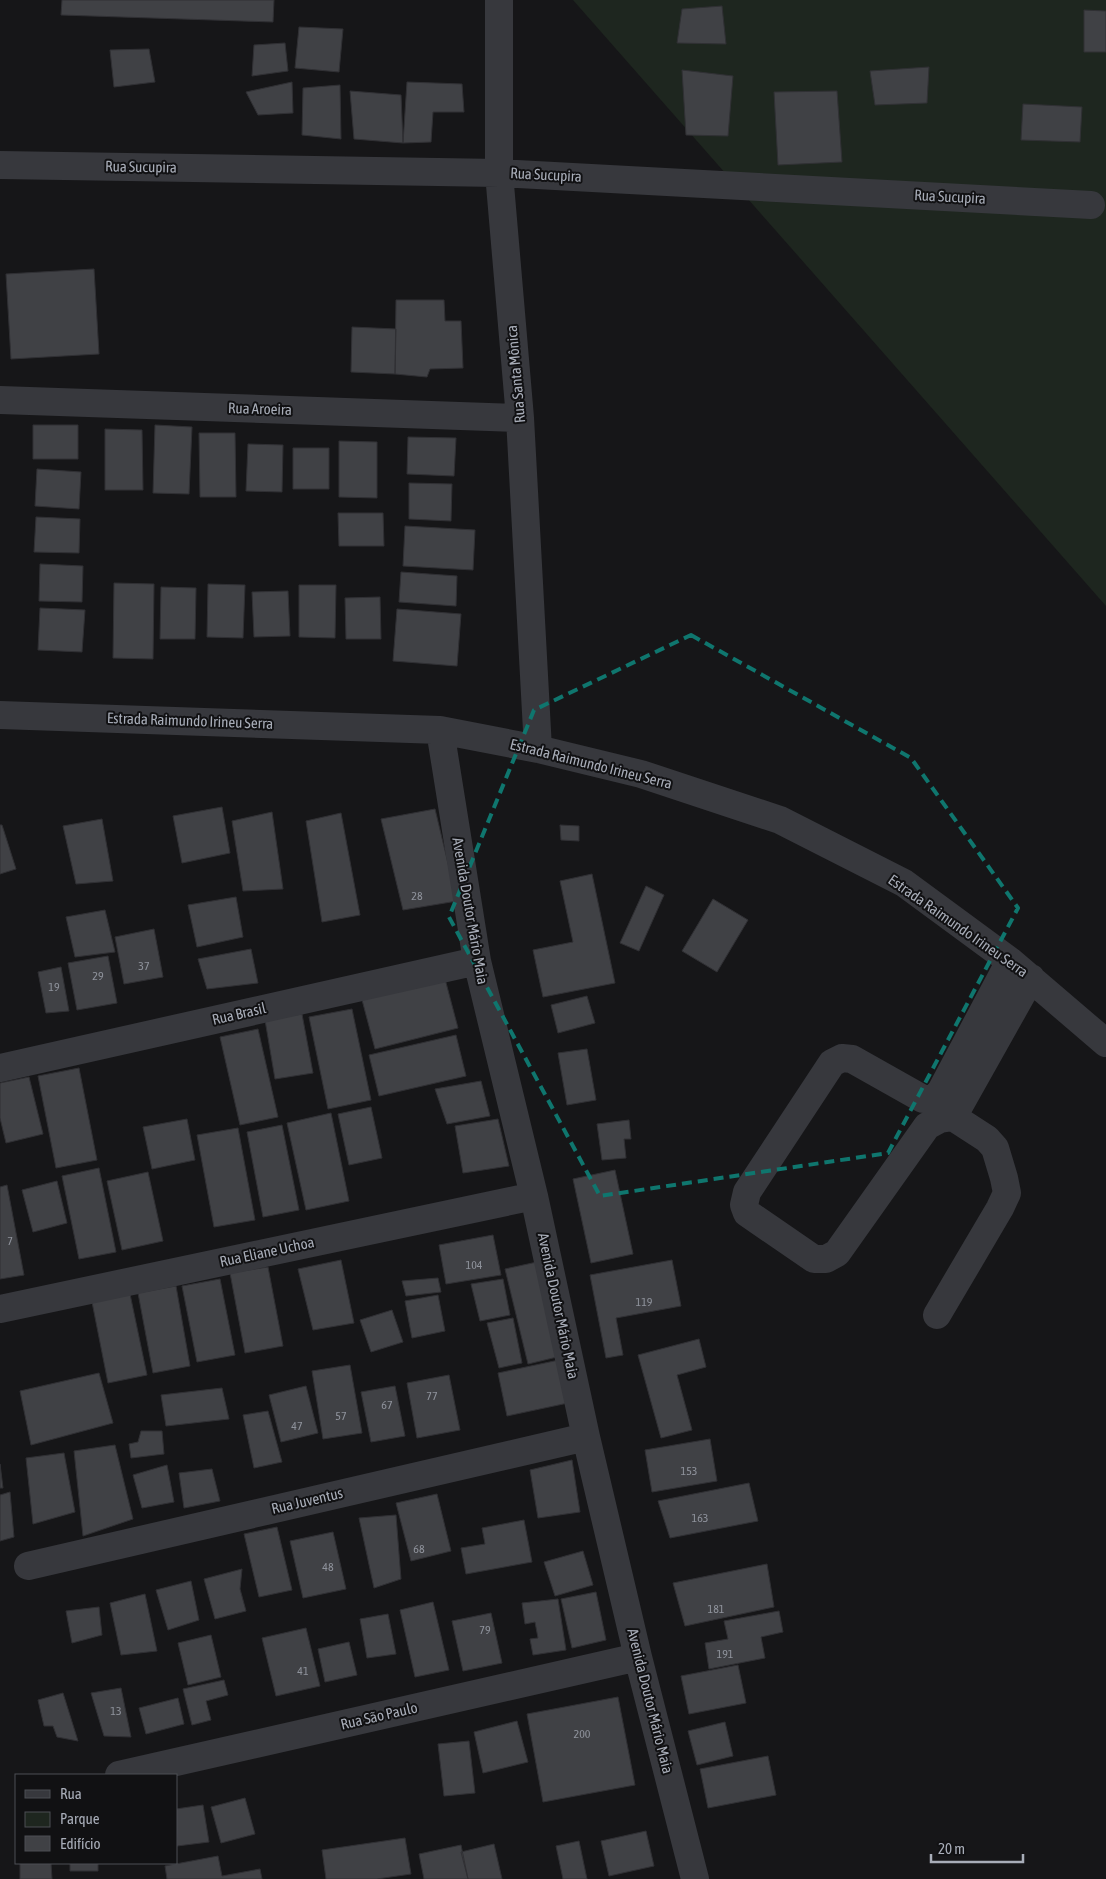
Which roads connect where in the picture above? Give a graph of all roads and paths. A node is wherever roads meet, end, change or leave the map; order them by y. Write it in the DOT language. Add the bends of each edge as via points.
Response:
graph roads {
  1 [pos="499,0"];
  2 [pos="0,166"];
  3 [pos="499,173"];
  4 [pos="1091,205"];
  5 [pos="0,400"];
  6 [pos="520,418"];
  7 [pos="0,715"];
  8 [pos="440,730"];
  9 [pos="538,749"];
  10 [pos="477,961"];
  11 [pos="1010,961"];
  12 [pos="1031,978"];
  13 [pos="1106,1044"];
  14 [pos="0,1068"];
  15 [pos="953,1117"];
  16 [pos="534,1196"];
  17 [pos="0,1309"];
  18 [pos="937,1315"];
  19 [pos="586,1437"];
  20 [pos="28,1566"];
  21 [pos="638,1657"];
  22 [pos="123,1774"];
  23 [pos="695,1879"];
  1 -- 3 [label="street, Rua Santa Mônica"];
  2 -- 3 [label="street, Rua Sucupira"];
  3 -- 4 [label="street, Rua Sucupira"];
  3 -- 6 [label="street, Rua Santa Mônica"];
  5 -- 6 [label="street, Rua Aroeira"];
  6 -- 9 [label="street, Rua Santa Mônica"];
  7 -- 8 [label="street, Estrada Raimundo Irineu Serra"];
  8 -- 9 [label="street, Estrada Raimundo Irineu Serra"];
  8 -- 10 [label="street, Avenida Doutor Mário Maia"];
  9 -- 11 [label="street, Estrada Raimundo Irineu Serra" via="641,774 780,820 904,883"];
  10 -- 14 [label="street, Rua Brasil"];
  10 -- 16 [label="street, Avenida Doutor Mário Maia"];
  11 -- 12 [label="street, Estrada Raimundo Irineu Serra"];
  11 -- 15 [label="street" via="941,1092 934,1099 923,1099 852,1059 842,1058 832,1063 747,1192 744,1205 748,1214 814,1259 826,1260 837,1253 927,1126"];
  12 -- 13 [label="street, Estrada Raimundo Irineu Serra"];
  12 -- 15 [label="street"];
  15 -- 18 [label="street" via="995,1148 1007,1193"];
  16 -- 17 [label="street, Rua Eliane Uchoa"];
  16 -- 19 [label="street, Avenida Doutor Mário Maia"];
  19 -- 20 [label="street, Rua Juventus"];
  19 -- 21 [label="street, Avenida Doutor Mário Maia"];
  21 -- 22 [label="street, Rua São Paulo"];
  21 -- 23 [label="street, Avenida Doutor Mário Maia"];
}
